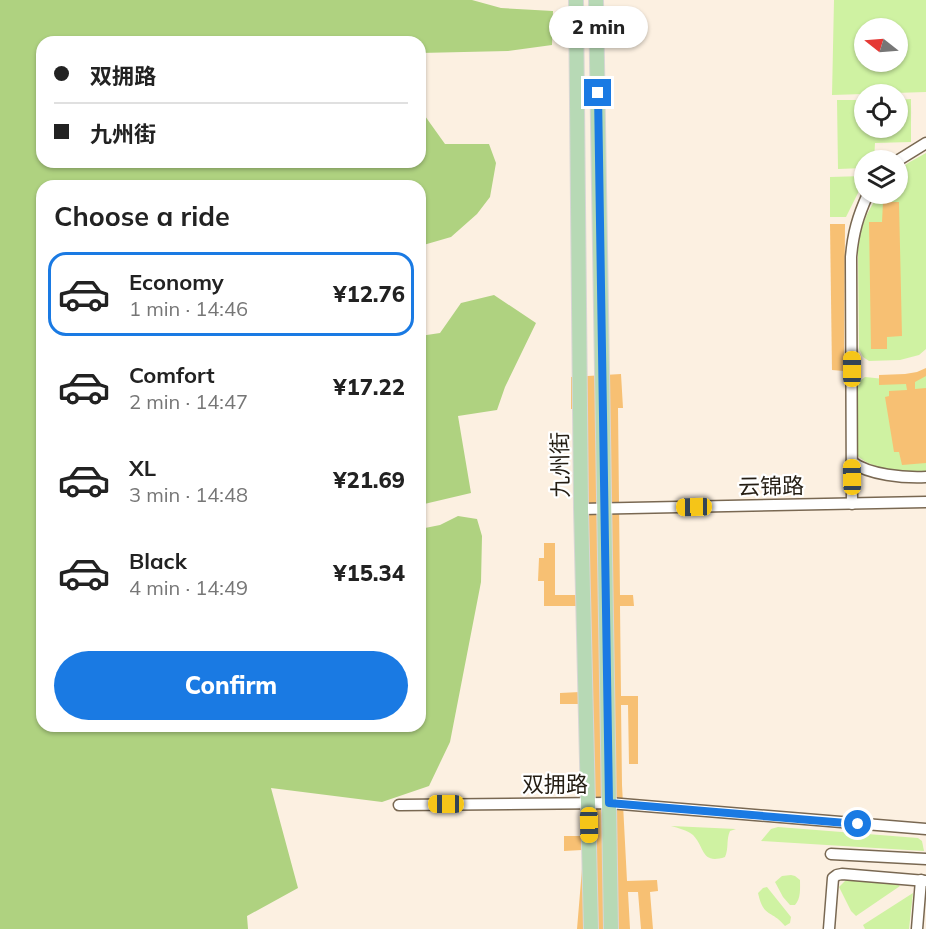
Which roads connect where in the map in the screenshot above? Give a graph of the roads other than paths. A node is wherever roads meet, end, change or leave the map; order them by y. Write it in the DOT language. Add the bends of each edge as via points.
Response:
graph roads {
  1 [pos="576,0"];
  2 [pos="596,0"];
  3 [pos="926,143"];
  4 [pos="908,154"];
  5 [pos="864,204"];
  6 [pos="852,462"];
  7 [pos="869,470"];
  8 [pos="852,477"];
  9 [pos="926,477"];
  10 [pos="926,502"];
  11 [pos="852,504"];
  12 [pos="581,509"];
  13 [pos="604,509"];
  14 [pos="609,803"];
  15 [pos="399,804"];
  16 [pos="588,804"];
  17 [pos="926,829"];
  18 [pos="831,854"];
  19 [pos="926,859"];
  20 [pos="923,880"];
  21 [pos="591,929"];
  22 [pos="611,929"];
  23 [pos="829,929"];
  24 [pos="917,929"];
  1 -- 12 [label="main road, 九州街"];
  2 -- 13 [label="main road, 九州街"];
  3 -- 4 [label="street"];
  5 -- 6 [label="street" via="853,235 851,257"];
  6 -- 7 [label="street"];
  6 -- 8 [label="street"];
  7 -- 8 [label="street"];
  7 -- 9 [label="street"];
  8 -- 11 [label="street"];
  10 -- 11 [label="street, 云锦路"];
  11 -- 13 [label="street, 云锦路"];
  12 -- 13 [label="street, 云锦路"];
  12 -- 16 [label="main road, 九州街"];
  13 -- 14 [label="main road, 九州街"];
  14 -- 16 [label="street, 双拥路"];
  14 -- 17 [label="street, 双拥路"];
  14 -- 22 [label="main road, 九州街"];
  15 -- 16 [label="street, 双拥路"];
  16 -- 21 [label="main road, 九州街"];
  18 -- 19 [label="street"];
  20 -- 23 [label="street" via="837,875 833,878"];
  20 -- 24 [label="street"];
}
